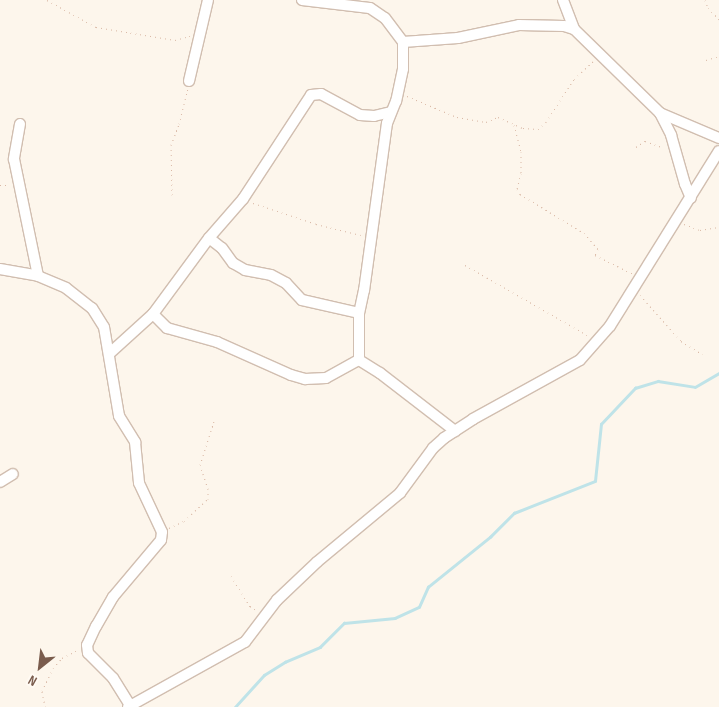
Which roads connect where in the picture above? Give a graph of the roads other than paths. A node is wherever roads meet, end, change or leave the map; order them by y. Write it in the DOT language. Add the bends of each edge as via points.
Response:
graph roads {
  1 [pos="208,0"];
  2 [pos="302,0"];
  3 [pos="563,0"];
  4 [pos="372,4"];
  5 [pos="574,29"];
  6 [pos="403,42"];
  7 [pos="189,81"];
  8 [pos="391,112"];
  9 [pos="660,113"];
  10 [pos="20,124"];
  11 [pos="719,138"];
  12 [pos="719,151"];
  13 [pos="691,198"];
  14 [pos="209,238"];
  15 [pos="0,269"];
  16 [pos="38,276"];
  17 [pos="359,313"];
  18 [pos="153,314"];
  19 [pos="110,353"];
  20 [pos="359,360"];
  21 [pos="455,431"];
  22 [pos="13,474"];
  23 [pos="0,482"];
  24 [pos="129,706"];
  1 -- 7 [label="street"];
  2 -- 4 [label="street"];
  3 -- 5 [label="street"];
  4 -- 6 [label="street"];
  5 -- 6 [label="street" via="519,25 458,38"];
  5 -- 9 [label="street"];
  6 -- 8 [label="street" via="405,60"];
  8 -- 14 [label="street" via="360,115 320,94 308,98 243,199"];
  8 -- 17 [label="street"];
  9 -- 11 [label="street"];
  9 -- 13 [label="street" via="671,134"];
  10 -- 16 [label="street" via="14,159"];
  12 -- 13 [label="street"];
  13 -- 21 [label="street" via="598,342 580,360"];
  14 -- 17 [label="street" via="240,268 279,279 302,300"];
  14 -- 18 [label="street"];
  15 -- 16 [label="street"];
  16 -- 19 [label="street" via="66,288 92,308 104,327"];
  17 -- 20 [label="street"];
  18 -- 19 [label="street"];
  18 -- 20 [label="street" via="167,328 217,342 305,379 326,378"];
  19 -- 24 [label="street" via="119,416 135,442 139,484 162,532 161,540 125,581 89,638 88,653 113,678"];
  20 -- 21 [label="street"];
  21 -- 24 [label="street" via="433,448 400,493 277,600 245,642"];
  22 -- 23 [label="street"];
}
